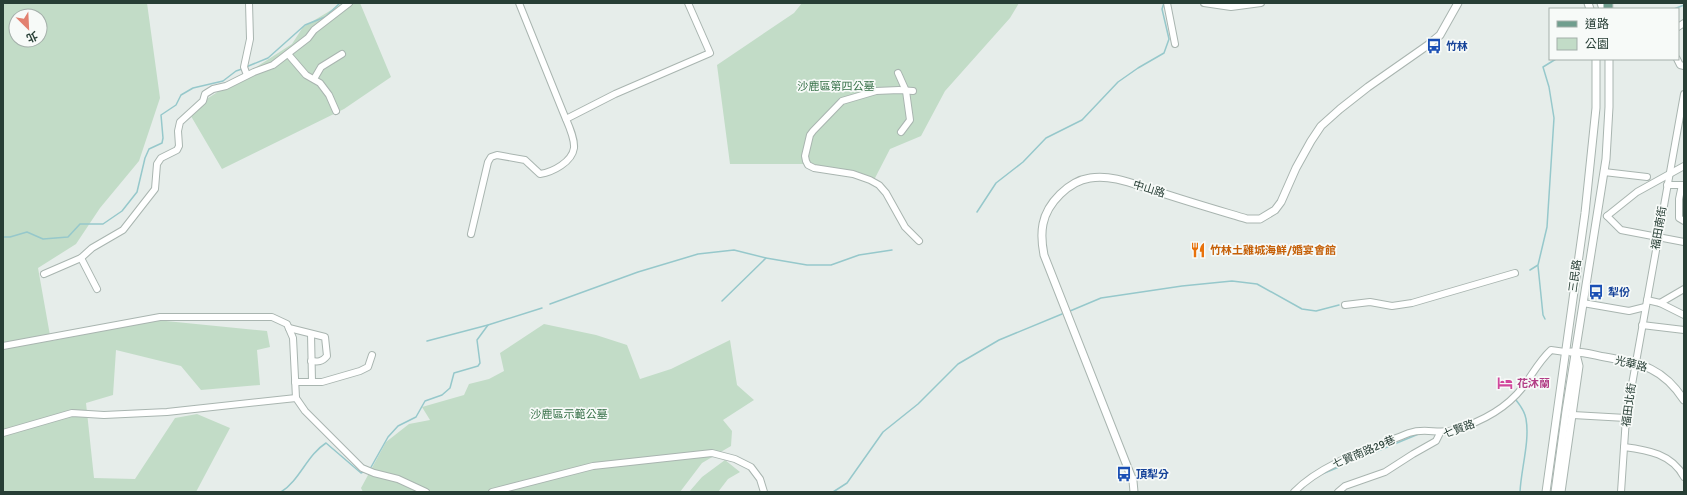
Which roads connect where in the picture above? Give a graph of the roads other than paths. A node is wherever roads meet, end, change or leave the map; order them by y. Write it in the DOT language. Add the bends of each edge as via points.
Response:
graph roads {
  1 [pos="249,3"];
  2 [pos="349,3"];
  3 [pos="519,3"];
  4 [pos="688,3"];
  5 [pos="1167,3"];
  6 [pos="1204,3"];
  7 [pos="1261,3"];
  8 [pos="1458,3"];
  9 [pos="1175,44"];
  10 [pos="288,54"];
  11 [pos="342,54"];
  12 [pos="1596,60"];
  13 [pos="1609,60"];
  14 [pos="898,73"];
  15 [pos="1609,74"];
  16 [pos="247,75"];
  17 [pos="1596,75"];
  18 [pos="314,79"];
  19 [pos="906,90"];
  20 [pos="913,91"];
  21 [pos="1684,94"];
  22 [pos="1682,110"];
  23 [pos="336,111"];
  24 [pos="566,119"];
  25 [pos="1681,122"];
  26 [pos="901,132"];
  27 [pos="1684,166"];
  28 [pos="1604,172"];
  29 [pos="1669,174"];
  30 [pos="1647,177"];
  31 [pos="1667,185"];
  32 [pos="1683,185"];
  33 [pos="1585,213"];
  34 [pos="1597,214"];
  35 [pos="1607,216"];
  36 [pos="1684,221"];
  37 [pos="471,234"];
  38 [pos="1658,237"];
  39 [pos="919,241"];
  40 [pos="1684,242"];
  41 [pos="81,258"];
  42 [pos="1516,273"];
  43 [pos="44,274"];
  44 [pos="97,289"];
  45 [pos="1684,289"];
  46 [pos="1647,300"];
  47 [pos="1583,303"];
  48 [pos="1660,303"];
  49 [pos="1345,305"];
  50 [pos="1645,307"];
  51 [pos="1684,315"];
  52 [pos="1642,325"];
  53 [pos="289,328"];
  54 [pos="1684,330"];
  55 [pos="311,334"];
  56 [pos="3,346"];
  57 [pos="1576,351"];
  58 [pos="1565,352"];
  59 [pos="372,355"];
  60 [pos="311,361"];
  61 [pos="1636,363"];
  62 [pos="312,381"];
  63 [pos="295,382"];
  64 [pos="296,398"];
  65 [pos="1684,400"];
  66 [pos="1573,414"];
  67 [pos="1626,418"];
  68 [pos="3,433"];
  69 [pos="1440,433"];
  70 [pos="1624,447"];
  71 [pos="1684,477"];
  72 [pos="426,492"];
  73 [pos="492,492"];
  74 [pos="764,492"];
  75 [pos="1134,492"];
  76 [pos="1294,492"];
  77 [pos="1338,492"];
  78 [pos="1546,492"];
  79 [pos="1555,492"];
  80 [pos="1561,492"];
  81 [pos="1621,492"];
  1 -- 16 [label="street" via="250,39 244,67"];
  2 -- 10 [label="street"];
  3 -- 24 [label="street"];
  4 -- 24 [label="street" via="710,53 615,94"];
  5 -- 9 [label="street"];
  6 -- 7 [label="street" via="1232,7"];
  8 -- 75 [label="street, 中山路" via="1440,34 1428,45 1340,109 1322,126 1296,168 1281,202 1266,216 1254,220 1247,219 1122,181 1091,177 1070,186 1047,210 1041,232 1044,255 1133,481"];
  10 -- 16 [label="street" via="273,65"];
  10 -- 18 [label="street" via="306,75"];
  11 -- 18 [label="street" via="321,67"];
  12 -- 17 [label="street, 三民路"];
  13 -- 15 [label="street, 三民路"];
  14 -- 19 [label="street"];
  15 -- 17 [label="street"];
  15 -- 28 [label="street, 三民路"];
  16 -- 41 [label="street" via="205,94 203,101 180,122 177,150 161,158 156,164 155,189 148,199 123,230 92,248"];
  17 -- 33 [label="street, 三民路" via="1596,108"];
  18 -- 23 [label="street" via="329,95"];
  19 -- 20 [label="street"];
  19 -- 26 [label="street" via="910,120"];
  19 -- 39 [label="street" via="876,91 842,101 810,135 805,156 808,165 814,168 853,174 879,185 905,227"];
  21 -- 22 [label="street, 福田南街"];
  22 -- 25 [label="street, 福田南街"];
  24 -- 37 [label="street" via="574,148 564,163 554,170 540,174 525,160 497,155 491,157"];
  25 -- 29 [label="street, 福田南街"];
  27 -- 29 [label="street"];
  28 -- 30 [label="street"];
  28 -- 34 [label="street, 三民路"];
  29 -- 31 [label="street, 福田南街"];
  29 -- 35 [label="street" via="1637,192"];
  31 -- 32 [label="street"];
  31 -- 38 [label="street, 福田南街"];
  32 -- 36 [label="street" via="1679,199 1679,218"];
  33 -- 34 [label="street"];
  33 -- 58 [label="street, 三民路"];
  34 -- 35 [label="street"];
  34 -- 47 [label="street, 三民路"];
  35 -- 38 [label="street" via="1621,230"];
  38 -- 40 [label="street"];
  38 -- 46 [label="street, 福田南街"];
  41 -- 43 [label="street"];
  41 -- 44 [label="street"];
  42 -- 49 [label="street" via="1412,303 1392,306 1370,302"];
  45 -- 48 [label="street"];
  46 -- 48 [label="street"];
  46 -- 50 [label="street, 福田南街"];
  47 -- 50 [label="street" via="1629,311"];
  47 -- 57 [label="street, 三民路"];
  48 -- 51 [label="street"];
  50 -- 52 [label="street, 福田南街"];
  52 -- 54 [label="street"];
  52 -- 61 [label="street, 福田南街"];
  53 -- 55 [label="street"];
  53 -- 56 [label="street" via="287,324 272,317 160,317"];
  53 -- 63 [label="street" via="293,338"];
  55 -- 60 [label="street"];
  55 -- 60 [label="street" via="325,337 327,356 318,362"];
  57 -- 58 [label="street, 光華路"];
  57 -- 61 [label="street, 光華路"];
  57 -- 66 [label="street, 三民路" via="1579,366"];
  57 -- 79 [label="street, 三民路"];
  58 -- 69 [label="street, 七賢路" via="1551,350 1544,356 1522,388 1493,415 1453,431"];
  58 -- 78 [label="street, 三民路"];
  59 -- 62 [label="street" via="368,367 360,371 322,382"];
  60 -- 62 [label="street"];
  61 -- 65 [label="street, 光華路" via="1664,376"];
  61 -- 67 [label="street, 福田北街"];
  62 -- 63 [label="street"];
  63 -- 64 [label="street"];
  64 -- 68 [label="street" via="167,412 104,415 72,413"];
  64 -- 72 [label="street" via="305,411 362,468 398,479"];
  66 -- 67 [label="street"];
  66 -- 80 [label="street, 三民路"];
  67 -- 70 [label="street, 福田北街"];
  69 -- 76 [label="street, 七賢南路29巷" via="1419,430 1409,433 1335,464 1303,482"];
  69 -- 77 [label="street, 七賢路" via="1436,441 1385,472 1345,486"];
  70 -- 71 [label="street" via="1665,456 1679,468"];
  70 -- 81 [label="street, 福田北街"];
  73 -- 74 [label="street" via="594,466 712,453 734,458 751,467 760,479"];
}
